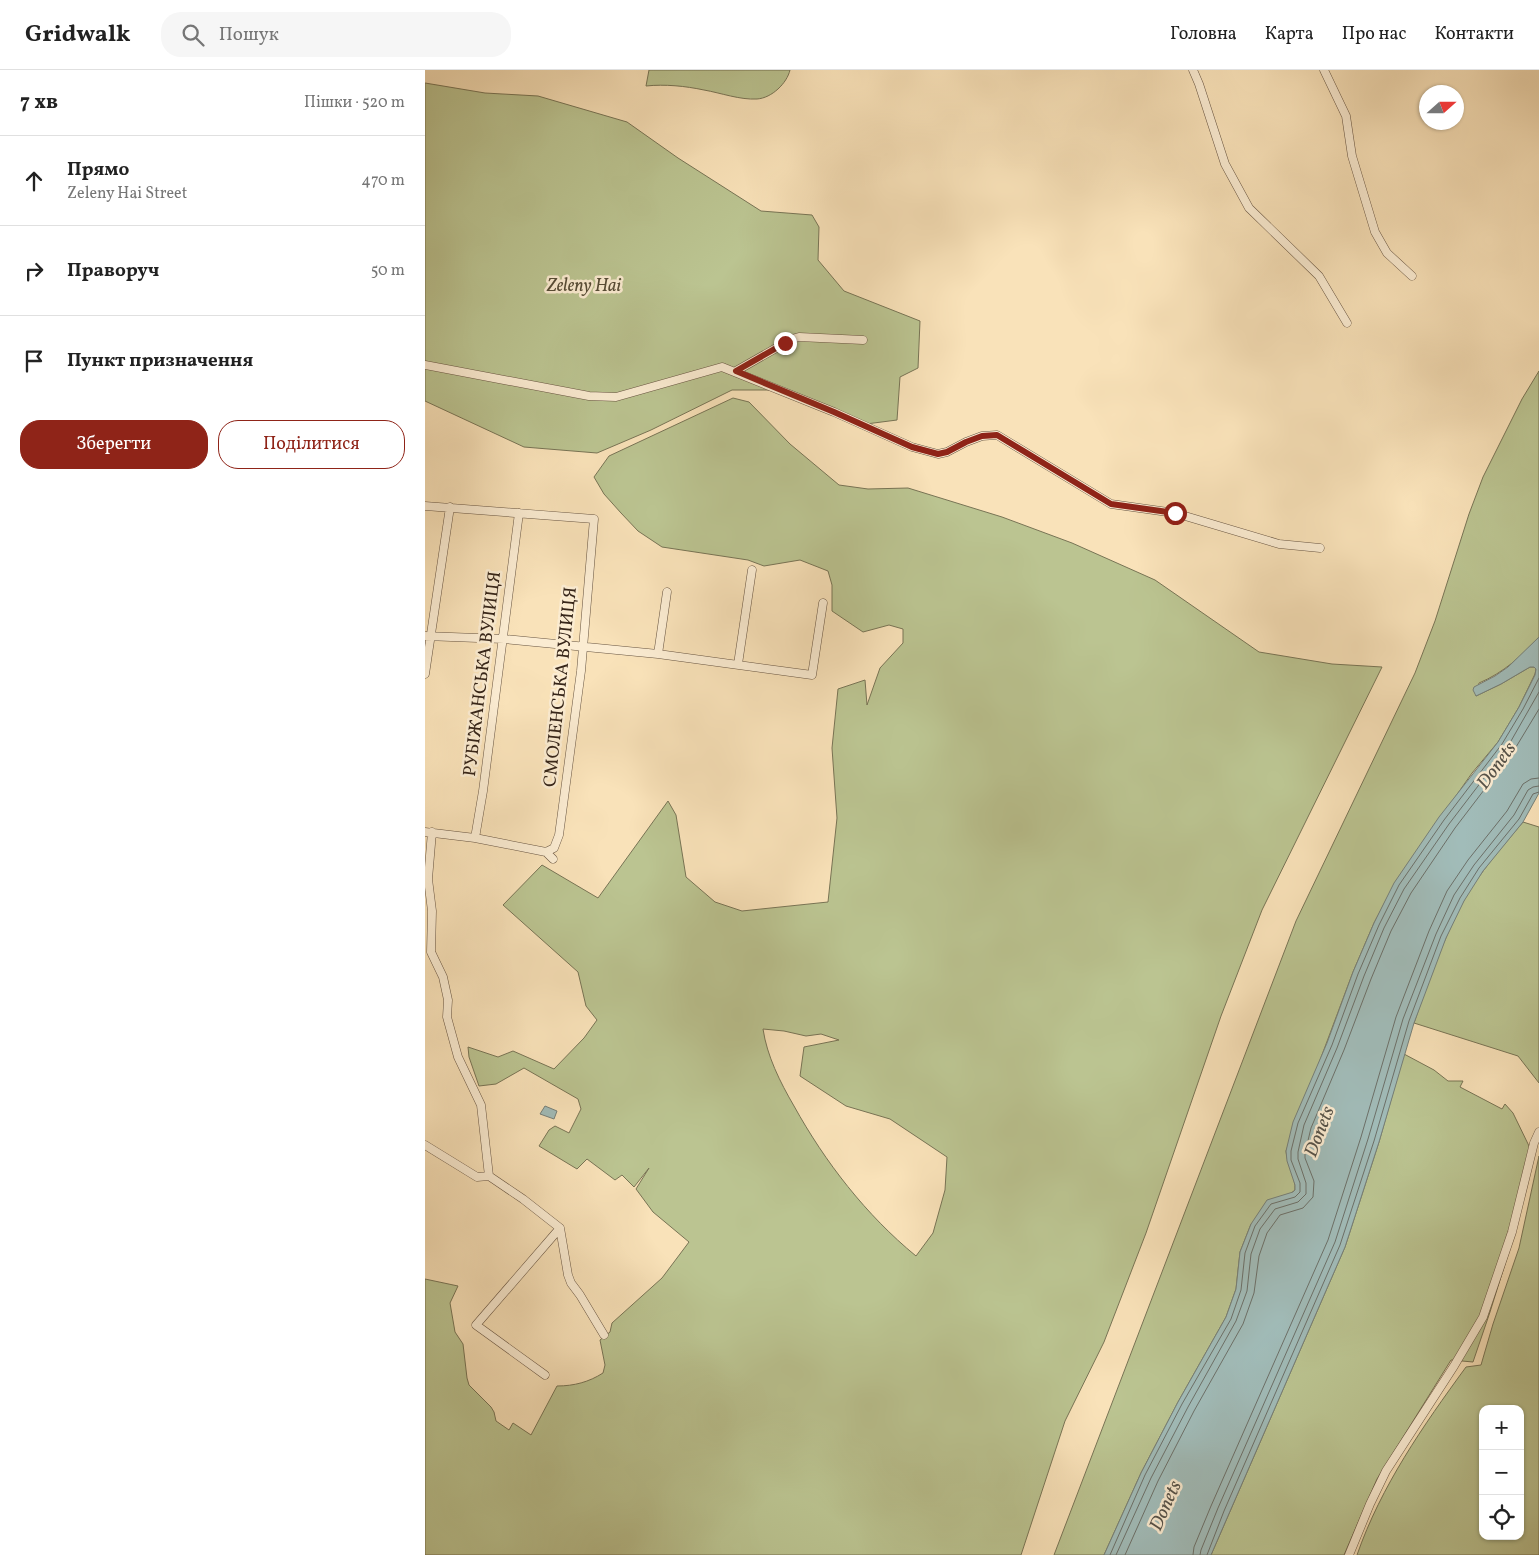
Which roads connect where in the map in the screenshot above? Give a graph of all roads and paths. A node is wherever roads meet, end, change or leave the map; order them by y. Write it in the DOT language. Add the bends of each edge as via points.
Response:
graph roads {
  1 [pos="1193,70"];
  2 [pos="1324,70"];
  3 [pos="1412,276"];
  4 [pos="1347,323"];
  5 [pos="863,340"];
  6 [pos="425,365"];
  7 [pos="736,371"];
  8 [pos="425,506"];
  9 [pos="450,507"];
  10 [pos="519,513"];
  11 [pos="1320,548"];
  12 [pos="753,570"];
  13 [pos="667,592"];
  14 [pos="823,603"];
  15 [pos="428,636"];
  16 [pos="504,639"];
  17 [pos="583,647"];
  18 [pos="659,654"];
  19 [pos="738,664"];
  20 [pos="425,674"];
  21 [pos="429,832"];
  22 [pos="475,838"];
  23 [pos="546,852"];
  24 [pos="553,859"];
  25 [pos="1539,1132"];
  26 [pos="425,1145"];
  27 [pos="489,1176"];
  28 [pos="560,1228"];
  29 [pos="604,1335"];
  30 [pos="545,1375"];
  31 [pos="1349,1555"];
  1 -- 4 [label="street" via="1225,164 1249,208 1319,276"];
  2 -- 3 [label="street" via="1346,116 1352,156 1375,232 1387,253"];
  5 -- 7 [label="street" via="799,337"];
  6 -- 7 [label="street" via="589,396 615,397 723,367"];
  7 -- 11 [label="street" via="912,447 938,454 982,436 997,435 1111,504 1175,513 1279,544"];
  8 -- 9 [label="street"];
  9 -- 10 [label="street"];
  9 -- 15 [label="street"];
  10 -- 16 [label="street, РУБІЖАНСЬКА ВУЛИЦЯ"];
  10 -- 17 [label="street, СМОЛЕНСЬКА ВУЛИЦЯ" via="593,519"];
  12 -- 19 [label="street"];
  13 -- 18 [label="street"];
  14 -- 19 [label="street" via="812,675"];
  15 -- 16 [label="street"];
  15 -- 20 [label="street"];
  16 -- 17 [label="street"];
  16 -- 22 [label="street, РУБІЖАНСЬКА ВУЛИЦЯ"];
  17 -- 18 [label="street"];
  17 -- 23 [label="street, СМОЛЕНСЬКА ВУЛИЦЯ" via="559,835 554,848"];
  18 -- 19 [label="street"];
  21 -- 22 [label="street"];
  21 -- 27 [label="street" via="431,952 443,976 448,1000 447,1017 458,1057 481,1105"];
  22 -- 23 [label="street"];
  23 -- 24 [label="street"];
  25 -- 31 [label="street" via="1483,1317 1386,1471"];
  26 -- 27 [label="street" via="477,1177"];
  27 -- 28 [label="street"];
  28 -- 29 [label="street" via="571,1283"];
  28 -- 30 [label="street" via="476,1325"];
}
